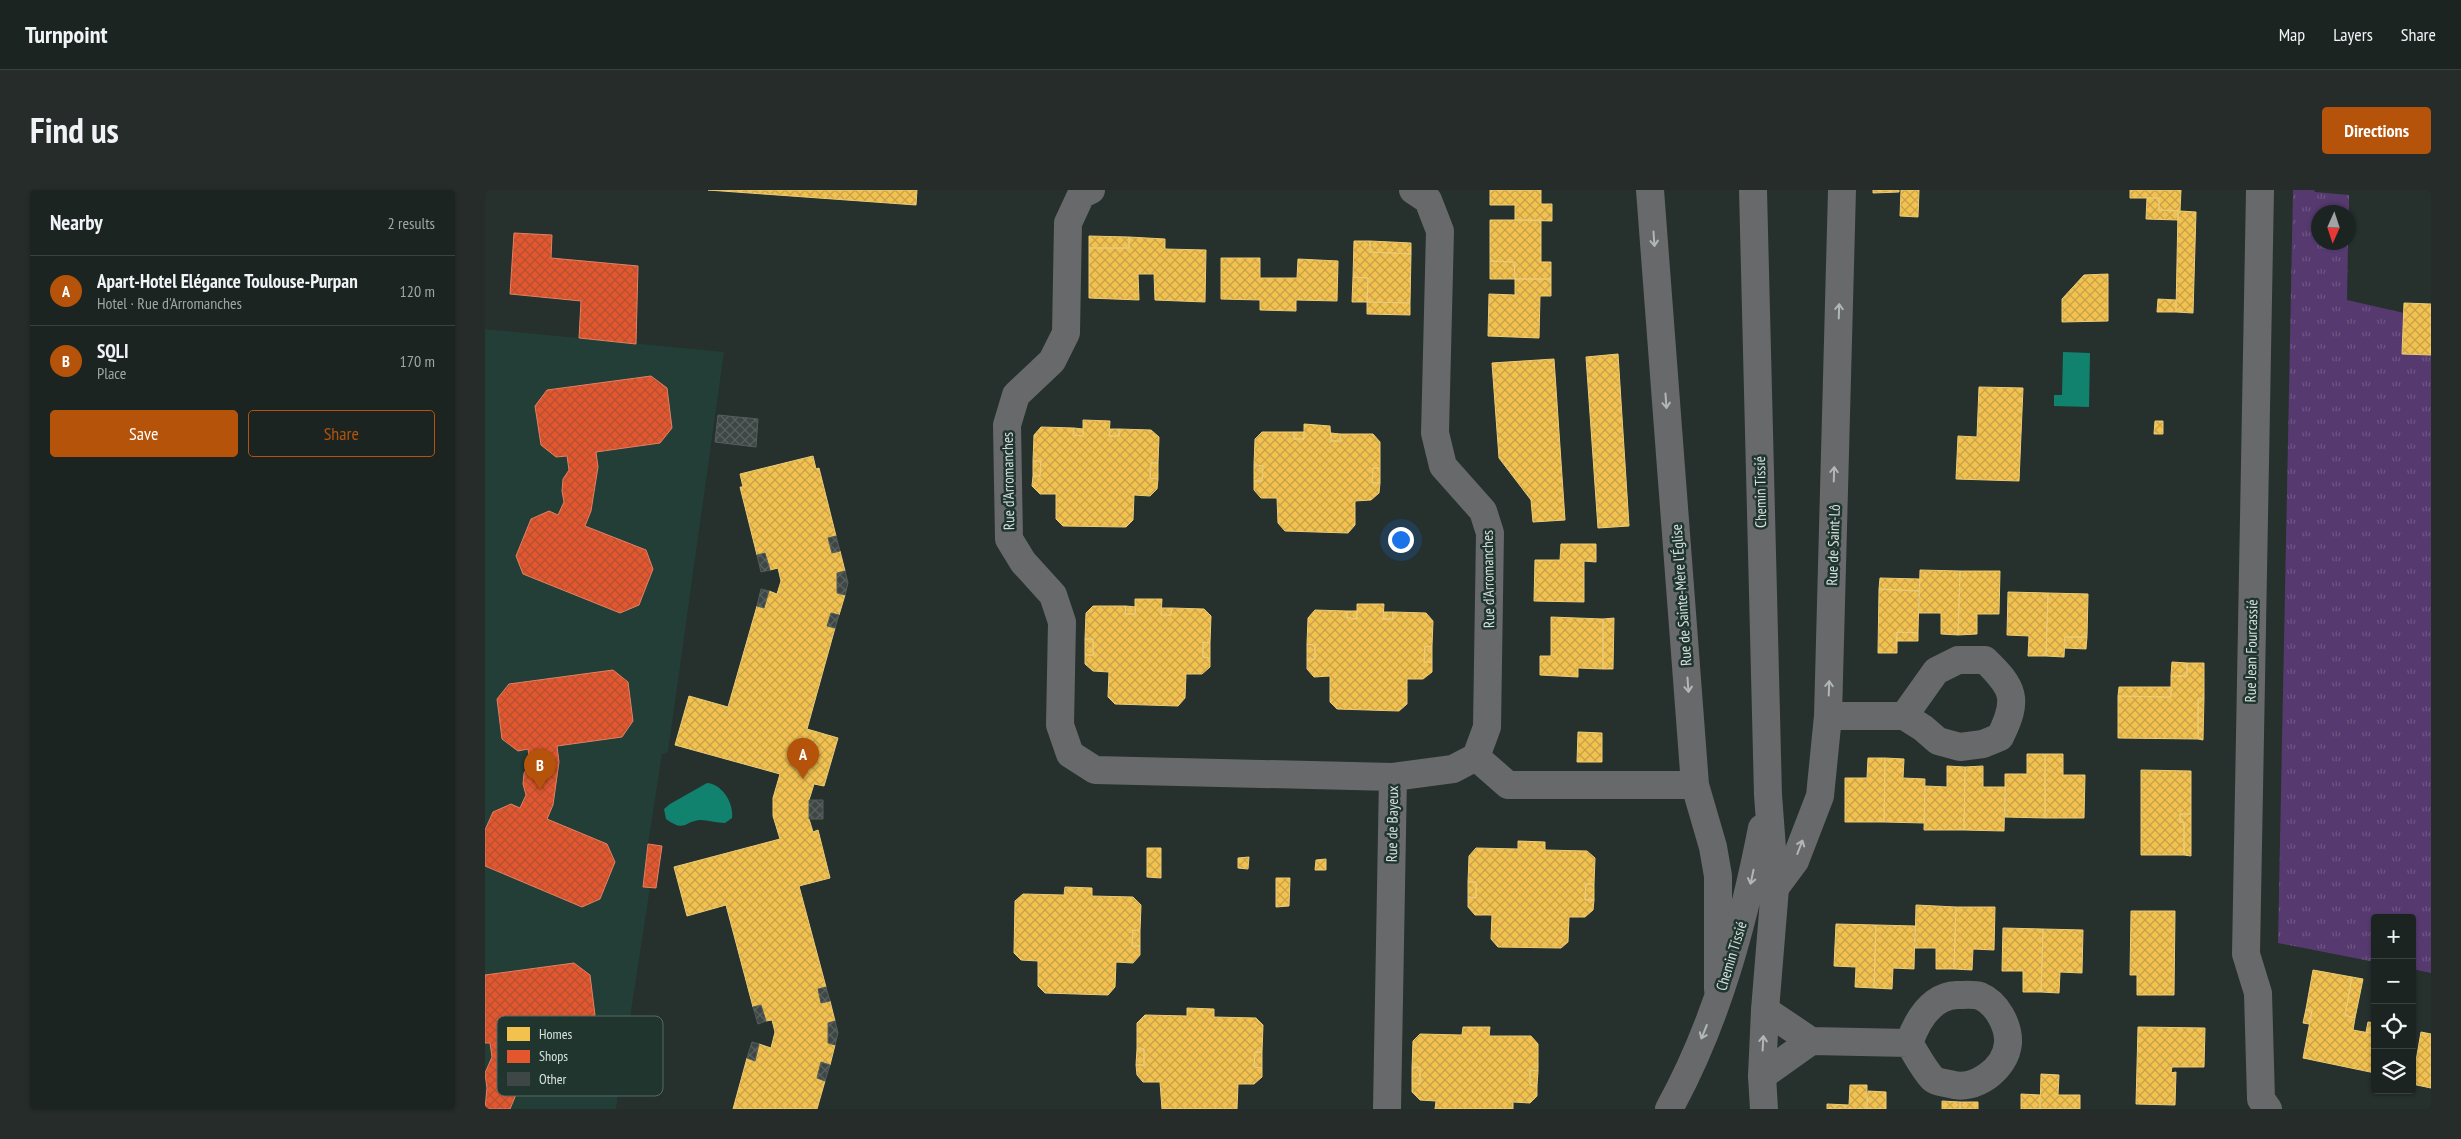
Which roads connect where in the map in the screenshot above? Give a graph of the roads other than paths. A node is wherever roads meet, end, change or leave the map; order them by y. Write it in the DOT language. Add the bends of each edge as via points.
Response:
graph roads {
  1 [pos="1091,190"];
  2 [pos="1413,190"];
  3 [pos="1650,190"];
  4 [pos="1753,190"];
  5 [pos="1842,190"];
  6 [pos="2260,190"];
  7 [pos="1828,716"];
  8 [pos="1904,716"];
  9 [pos="1476,757"];
  10 [pos="1095,770"];
  11 [pos="1393,777"];
  12 [pos="1695,785"];
  13 [pos="1768,795"];
  14 [pos="1775,888"];
  15 [pos="1718,997"];
  16 [pos="1765,1010"];
  17 [pos="1811,1041"];
  18 [pos="1909,1043"];
  19 [pos="1762,1076"];
  20 [pos="1387,1109"];
  21 [pos="1669,1109"];
  22 [pos="1764,1109"];
  23 [pos="2268,1109"];
  1 -- 10 [label="street, Rue d'Arromanches" via="1081,194 1068,223 1066,333 1052,361 1016,395 1007,425 1009,539 1023,562 1053,595 1062,622 1060,725 1070,754"];
  2 -- 9 [label="street, Rue d'Arromanches" via="1428,200 1440,231 1435,434 1443,466 1483,511 1490,533 1487,727"];
  3 -- 12 [label="street, Rue de Sainte-Mère l'Église, one-way"];
  4 -- 13 [label="street, Chemin Tissié"];
  7 -- 5 [label="street, Rue de Saint-Lô, one-way"];
  6 -- 23 [label="street, Rue Jean Fourcassié" via="2246,954 2258,993 2261,1099"];
  7 -- 8 [label="street"];
  14 -- 7 [label="street, Rue de Saint-Lô, one-way" via="1795,861 1820,796"];
  9 -- 11 [label="street" via="1453,768"];
  9 -- 12 [label="street" via="1508,785"];
  10 -- 11 [label="street, Rue de Bayeux"];
  11 -- 20 [label="street, Rue de Bayeux"];
  12 -- 15 [label="street, Rue de Sainte-Mère l'Église" via="1718,876"];
  13 -- 14 [label="street, Chemin Tissié"];
  13 -- 15 [label="street, Chemin Tissié, one-way" via="1740,928"];
  14 -- 16 [label="street, Chemin Tissié"];
  15 -- 21 [label="street, Chemin Tissié, one-way" via="1683,1084"];
  16 -- 17 [label="street"];
  19 -- 16 [label="street, Chemin Tissié, one-way"];
  17 -- 18 [label="street"];
  17 -- 19 [label="street"];
  19 -- 22 [label="street, Chemin Tissié"];
}
